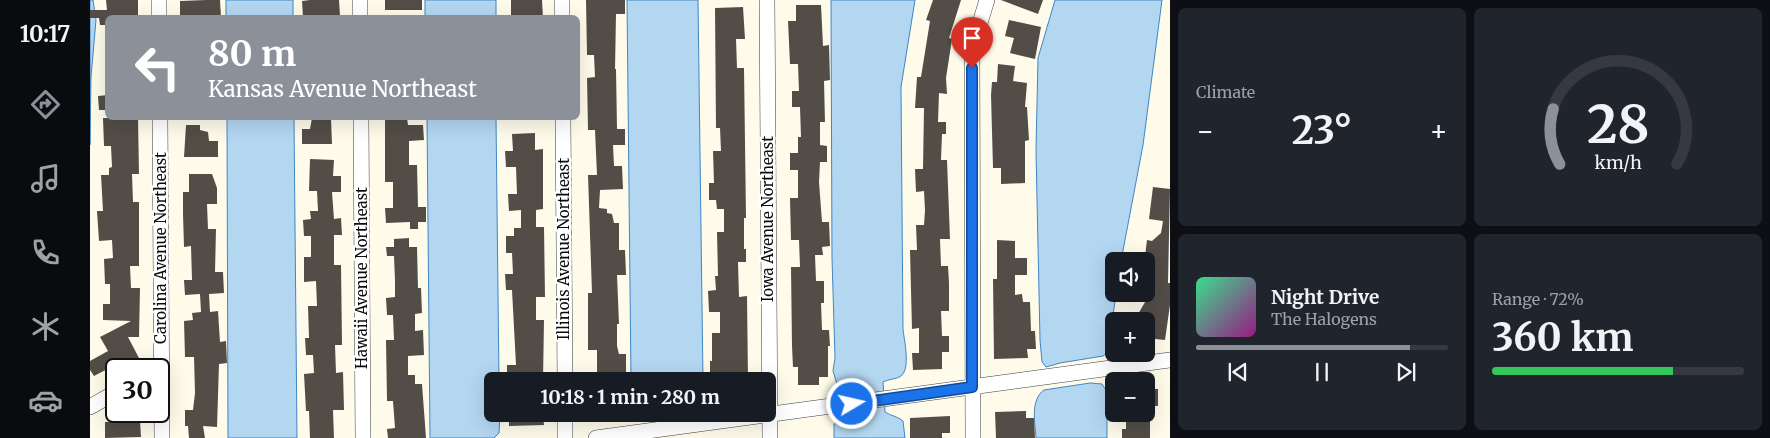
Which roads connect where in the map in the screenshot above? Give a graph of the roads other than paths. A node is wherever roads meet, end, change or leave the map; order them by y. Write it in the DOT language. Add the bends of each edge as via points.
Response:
graph roads {
  1 [pos="159,0"];
  2 [pos="360,0"];
  3 [pos="562,0"];
  4 [pos="767,0"];
  5 [pos="987,0"];
  6 [pos="159,15"];
  7 [pos="360,15"];
  8 [pos="562,15"];
  9 [pos="160,120"];
  10 [pos="361,120"];
  11 [pos="563,120"];
  12 [pos="160,358"];
  13 [pos="1170,360"];
  14 [pos="565,372"];
  15 [pos="770,372"];
  16 [pos="972,387"];
  17 [pos="105,398"];
  18 [pos="90,407"];
  19 [pos="776,414"];
  20 [pos="565,422"];
  21 [pos="717,422"];
  22 [pos="770,422"];
  23 [pos="161,423"];
  24 [pos="162,438"];
  25 [pos="364,438"];
  26 [pos="565,438"];
  27 [pos="596,438"];
  28 [pos="770,438"];
  29 [pos="972,438"];
  1 -- 6 [label="street"];
  2 -- 7 [label="street"];
  3 -- 8 [label="street"];
  4 -- 15 [label="street, Iowa Avenue Northeast"];
  5 -- 16 [label="street" via="972,49"];
  9 -- 12 [label="street, Carolina Avenue Northeast"];
  10 -- 25 [label="street, Hawaii Avenue Northeast"];
  11 -- 14 [label="street, Illinois Avenue Northeast"];
  13 -- 16 [label="street"];
  16 -- 19 [label="street"];
  16 -- 29 [label="street"];
  17 -- 18 [label="street"];
  20 -- 26 [label="street"];
  21 -- 27 [label="street"];
  22 -- 28 [label="street, Iowa Avenue Northeast"];
  23 -- 24 [label="street, Carolina Avenue Northeast"];
}
